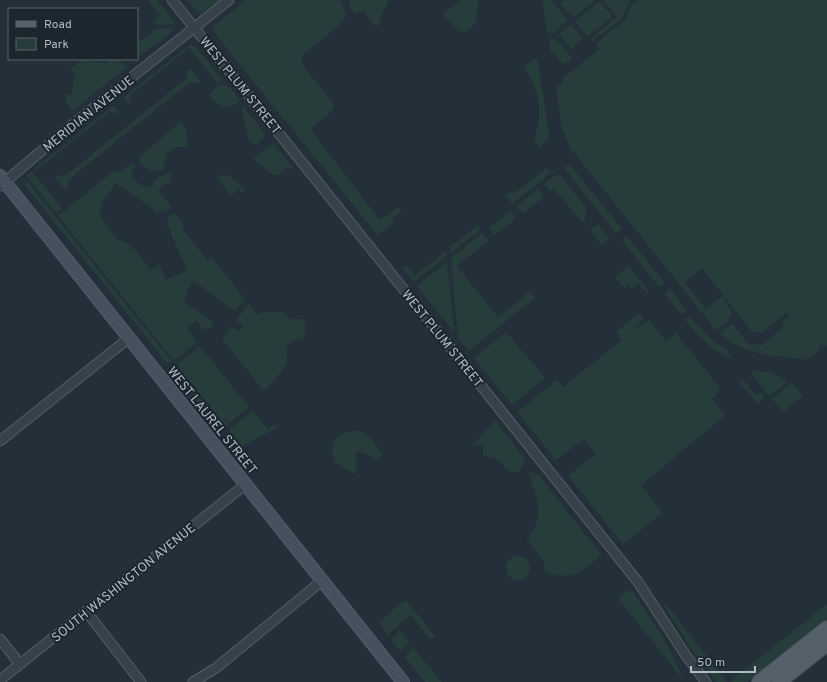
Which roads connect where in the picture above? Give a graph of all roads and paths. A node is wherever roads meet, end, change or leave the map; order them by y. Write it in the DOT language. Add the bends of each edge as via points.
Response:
graph roads {
  1 [pos="172,0"];
  2 [pos="229,0"];
  3 [pos="194,28"];
  4 [pos="1,181"];
  5 [pos="130,338"];
  6 [pos="0,440"];
  7 [pos="246,484"];
  8 [pos="324,580"];
  9 [pos="86,611"];
  10 [pos="827,628"];
  11 [pos="0,639"];
  12 [pos="827,644"];
  13 [pos="20,664"];
  14 [pos="0,680"];
  15 [pos="397,680"];
  16 [pos="141,682"];
  17 [pos="194,682"];
  18 [pos="706,682"];
  19 [pos="759,682"];
  20 [pos="779,682"];
  1 -- 3 [label="street, WEST PLUM STREET"];
  2 -- 3 [label="street, MERIDIAN AVENUE"];
  3 -- 4 [label="street, MERIDIAN AVENUE"];
  3 -- 18 [label="street, WEST PLUM STREET" via="638,582"];
  4 -- 5 [label="main road, WEST LAUREL STREET"];
  5 -- 6 [label="street"];
  5 -- 7 [label="main road, WEST LAUREL STREET"];
  7 -- 8 [label="main road, WEST LAUREL STREET"];
  7 -- 9 [label="street, SOUTH WASHINGTON AVENUE"];
  8 -- 15 [label="main road, WEST LAUREL STREET"];
  8 -- 17 [label="street" via="216,668"];
  9 -- 13 [label="street, SOUTH WASHINGTON AVENUE"];
  9 -- 16 [label="street"];
  10 -- 19 [label="main road"];
  11 -- 13 [label="street"];
  12 -- 20 [label="main road"];
  13 -- 14 [label="street, SOUTH WASHINGTON AVENUE"];
}
